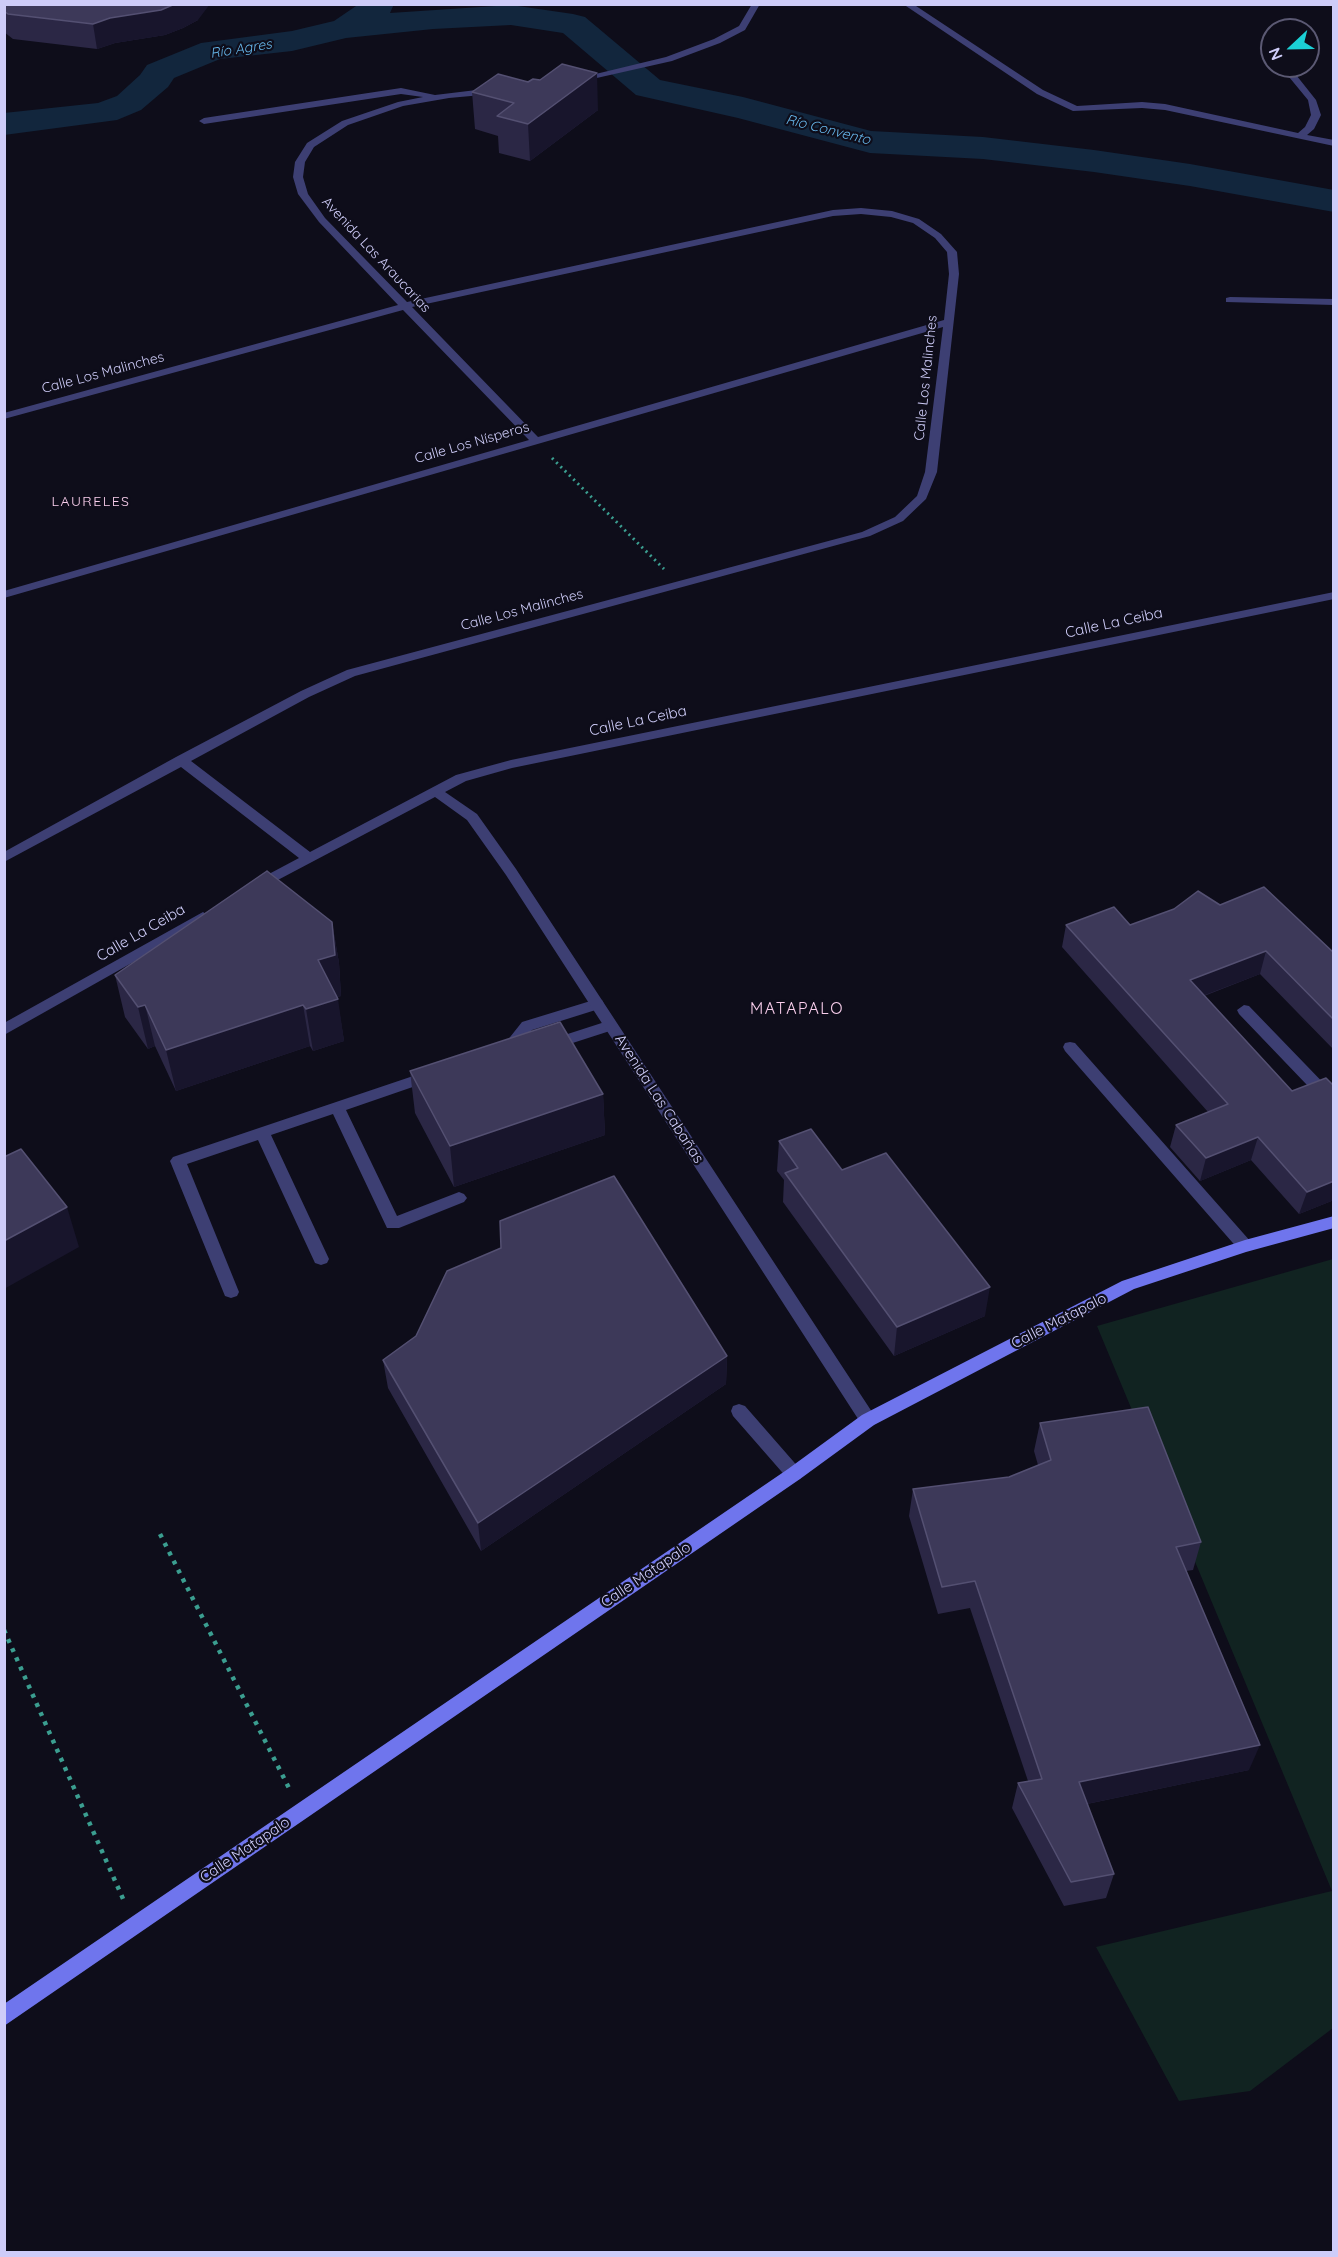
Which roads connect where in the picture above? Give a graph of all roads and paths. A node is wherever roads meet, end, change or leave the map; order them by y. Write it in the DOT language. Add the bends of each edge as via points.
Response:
graph roads {
  1 [pos="756,4"];
  2 [pos="907,4"];
  3 [pos="1294,78"];
  4 [pos="569,81"];
  5 [pos="502,90"];
  6 [pos="437,98"];
  7 [pos="204,121"];
  8 [pos="1301,135"];
  9 [pos="1334,143"];
  10 [pos="1230,300"];
  11 [pos="1334,302"];
  12 [pos="405,306"];
  13 [pos="948,322"];
  14 [pos="4,416"];
  15 [pos="535,440"];
  16 [pos="679,584"];
  17 [pos="4,595"];
  18 [pos="1334,595"];
  19 [pos="181,760"];
  20 [pos="435,791"];
  21 [pos="4,858"];
  22 [pos="308,858"];
  23 [pos="247,892"];
  24 [pos="217,909"];
  25 [pos="597,1004"];
  26 [pos="1244,1010"];
  27 [pos="611,1025"];
  28 [pos="4,1030"];
  29 [pos="1070,1047"];
  30 [pos="446,1069"];
  31 [pos="1334,1104"];
  32 [pos="338,1107"];
  33 [pos="263,1134"];
  34 [pos="459,1198"];
  35 [pos="1334,1222"];
  36 [pos="1245,1246"];
  37 [pos="321,1258"];
  38 [pos="231,1292"];
  39 [pos="740,1411"];
  40 [pos="868,1420"];
  41 [pos="794,1474"];
  42 [pos="160,1534"];
  43 [pos="4,1630"];
  44 [pos="301,1812"];
  45 [pos="135,1925"];
  46 [pos="4,2016"];
  1 -- 4 [label="street" via="745,25 734,34 700,49"];
  2 -- 8 [label="street" via="1056,101 1076,109 1165,107"];
  3 -- 8 [label="street" via="1312,100 1317,115"];
  5 -- 6 [label="street, Avenida Las Araucarias"];
  6 -- 7 [label="street" via="401,90"];
  6 -- 12 [label="street, Avenida Las Araucarias" via="375,112 336,128 310,145 298,170 300,189 309,204"];
  8 -- 9 [label="street"];
  10 -- 11 [label="street"];
  12 -- 13 [label="street, Calle Los Malinches" via="833,213 861,211 916,221 952,252 954,274"];
  12 -- 14 [label="street, Calle Los Malinches"];
  12 -- 15 [label="street, Avenida Las Araucarias"];
  13 -- 15 [label="street, Calle Los Nísperos"];
  13 -- 16 [label="street, Calle Los Malinches" via="931,472 922,497 912,508 892,523 866,534"];
  15 -- 16 [label="path"];
  15 -- 17 [label="street, Calle Los Nísperos"];
  16 -- 19 [label="street, Calle Los Malinches" via="351,673"];
  18 -- 20 [label="street, Calle La Ceiba" via="511,765 461,778"];
  19 -- 21 [label="street, Calle Los Malinches"];
  19 -- 22 [label="street"];
  20 -- 22 [label="street, Calle La Ceiba"];
  20 -- 25 [label="street, Avenida Las Cabañas" via="472,817"];
  22 -- 23 [label="street, Calle La Ceiba"];
  24 -- 28 [label="street, Calle La Ceiba"];
  25 -- 27 [label="street, Avenida Las Cabañas"];
  25 -- 27 [label="street" via="527,1026 505,1048 535,1048"];
  26 -- 31 [label="street"];
  27 -- 40 [label="street, Avenida Las Cabañas"];
  29 -- 36 [label="street"];
  30 -- 32 [label="street"];
  32 -- 33 [label="street"];
  32 -- 34 [label="street" via="393,1224"];
  33 -- 37 [label="street"];
  33 -- 38 [label="street" via="178,1161"];
  35 -- 36 [label="street, Calle Matapalo"];
  36 -- 40 [label="street, Calle Matapalo" via="1128,1286"];
  39 -- 41 [label="street"];
  40 -- 41 [label="street, Calle Matapalo"];
  41 -- 44 [label="street, Calle Matapalo"];
  42 -- 44 [label="path"];
  43 -- 45 [label="path"];
  44 -- 45 [label="street, Calle Matapalo"];
  45 -- 46 [label="street, Calle Matapalo"];
}
